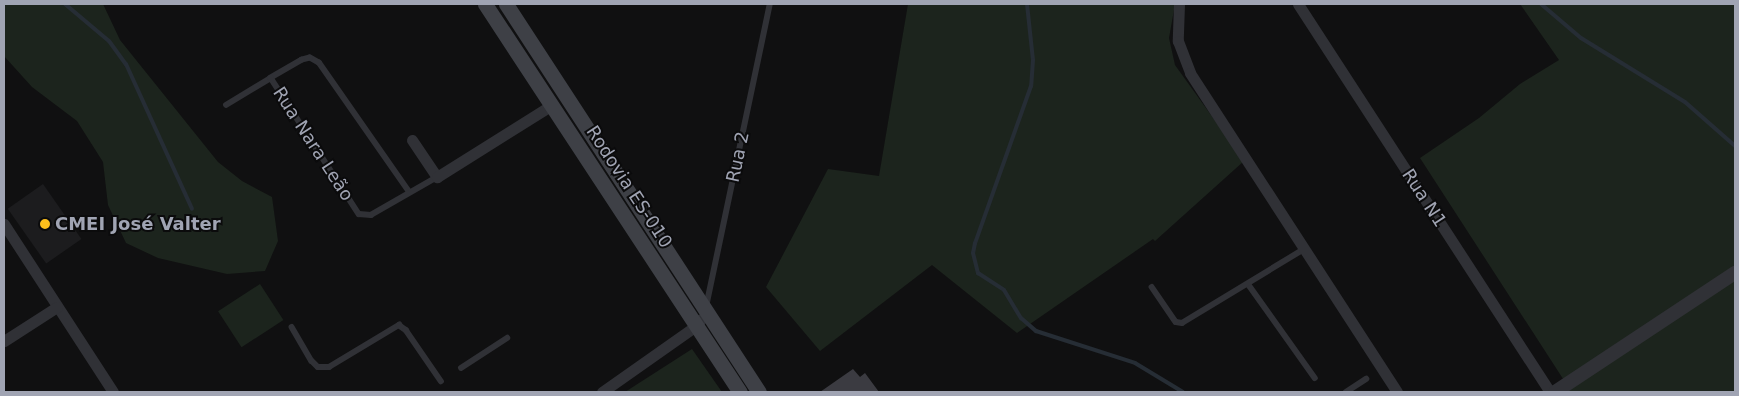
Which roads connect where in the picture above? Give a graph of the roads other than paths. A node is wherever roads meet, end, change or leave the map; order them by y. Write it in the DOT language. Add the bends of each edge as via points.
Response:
graph roads {
  1 [pos="485,4"];
  2 [pos="506,4"];
  3 [pos="770,4"];
  4 [pos="1179,4"];
  5 [pos="1298,4"];
  6 [pos="271,78"];
  7 [pos="226,105"];
  8 [pos="552,105"];
  9 [pos="412,140"];
  10 [pos="437,177"];
  11 [pos="409,192"];
  12 [pos="4,224"];
  13 [pos="1304,249"];
  14 [pos="1735,274"];
  15 [pos="1249,285"];
  16 [pos="1152,287"];
  17 [pos="58,307"];
  18 [pos="706,311"];
  19 [pos="697,325"];
  20 [pos="292,327"];
  21 [pos="506,338"];
  22 [pos="4,341"];
  23 [pos="461,368"];
  24 [pos="1315,378"];
  25 [pos="1366,379"];
  26 [pos="441,381"];
  27 [pos="113,392"];
  28 [pos="602,392"];
  29 [pos="740,392"];
  30 [pos="758,392"];
  31 [pos="1346,392"];
  32 [pos="1397,392"];
  33 [pos="1550,392"];
  34 [pos="1555,392"];
  1 -- 8 [label="main road, Rodovia ES-010"];
  2 -- 18 [label="main road, Rodovia ES-010"];
  3 -- 18 [label="lane, Rua 2"];
  4 -- 13 [label="street" via="1178,41 1190,73"];
  5 -- 33 [label="street, Rua N1"];
  6 -- 7 [label="lane"];
  6 -- 11 [label="lane, Rua Nara Leão" via="302,60 310,58 319,63"];
  6 -- 11 [label="lane, Rua Nara Leão" via="358,214 371,215"];
  8 -- 10 [label="street, Rua Nara Leão"];
  8 -- 19 [label="main road, Rodovia ES-010"];
  9 -- 10 [label="street"];
  10 -- 11 [label="lane, Rua Nara Leão"];
  12 -- 17 [label="street"];
  13 -- 15 [label="lane"];
  13 -- 32 [label="street"];
  14 -- 34 [label="street"];
  15 -- 16 [label="lane" via="1179,323"];
  15 -- 24 [label="lane"];
  17 -- 22 [label="street"];
  17 -- 27 [label="street"];
  18 -- 19 [label="street"];
  18 -- 30 [label="main road, Rodovia ES-010"];
  19 -- 28 [label="street"];
  19 -- 29 [label="main road, Rodovia ES-010"];
  20 -- 26 [label="lane" via="318,367 328,367 399,325 406,330"];
  21 -- 23 [label="lane"];
  25 -- 31 [label="lane"];
}
